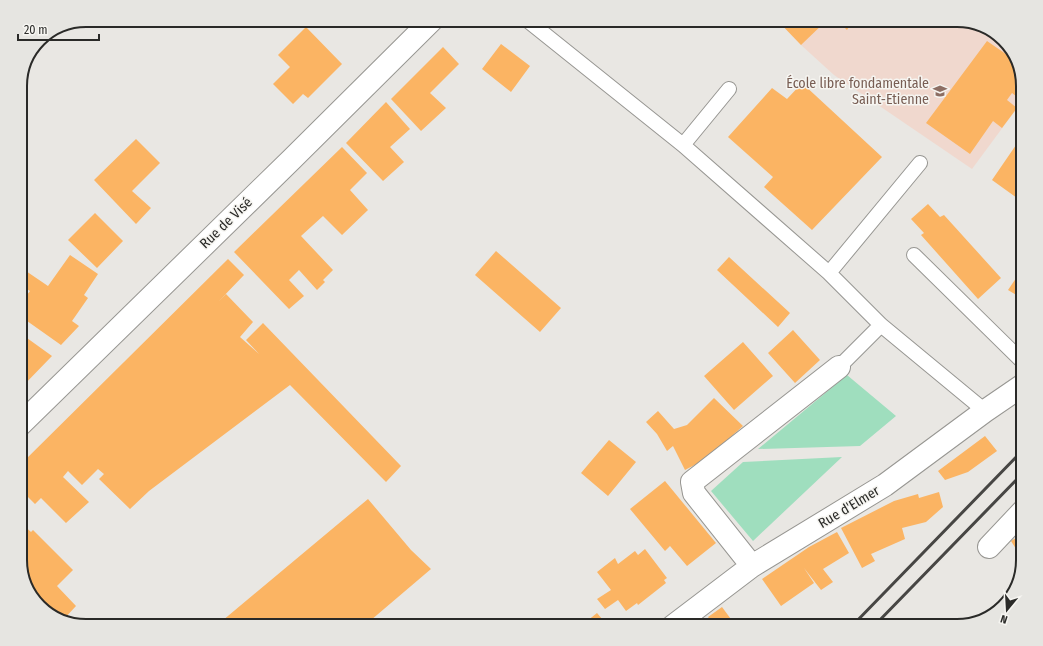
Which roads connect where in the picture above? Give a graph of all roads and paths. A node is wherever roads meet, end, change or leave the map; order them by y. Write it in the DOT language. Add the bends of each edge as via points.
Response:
graph roads {
  1 [pos="425,27"];
  2 [pos="536,27"];
  3 [pos="729,89"];
  4 [pos="683,145"];
  5 [pos="920,163"];
  6 [pos="914,255"];
  7 [pos="829,273"];
  8 [pos="882,325"];
  9 [pos="1016,355"];
  10 [pos="839,366"];
  11 [pos="1016,390"];
  12 [pos="985,411"];
  13 [pos="27,418"];
  14 [pos="1016,518"];
  15 [pos="989,547"];
  16 [pos="752,566"];
  17 [pos="682,619"];
  1 -- 13 [label="street, Rue de Visé"];
  2 -- 4 [label="lane"];
  3 -- 4 [label="lane"];
  4 -- 7 [label="lane"];
  5 -- 7 [label="lane"];
  6 -- 9 [label="lane"];
  7 -- 8 [label="lane"];
  8 -- 10 [label="lane"];
  8 -- 12 [label="lane"];
  10 -- 16 [label="street" via="692,482 694,493"];
  11 -- 12 [label="street, Rue d'Elmer"];
  12 -- 16 [label="street, Rue d'Elmer" via="885,485"];
  14 -- 15 [label="street"];
  16 -- 17 [label="street, Rue d'Elmer"];
}
